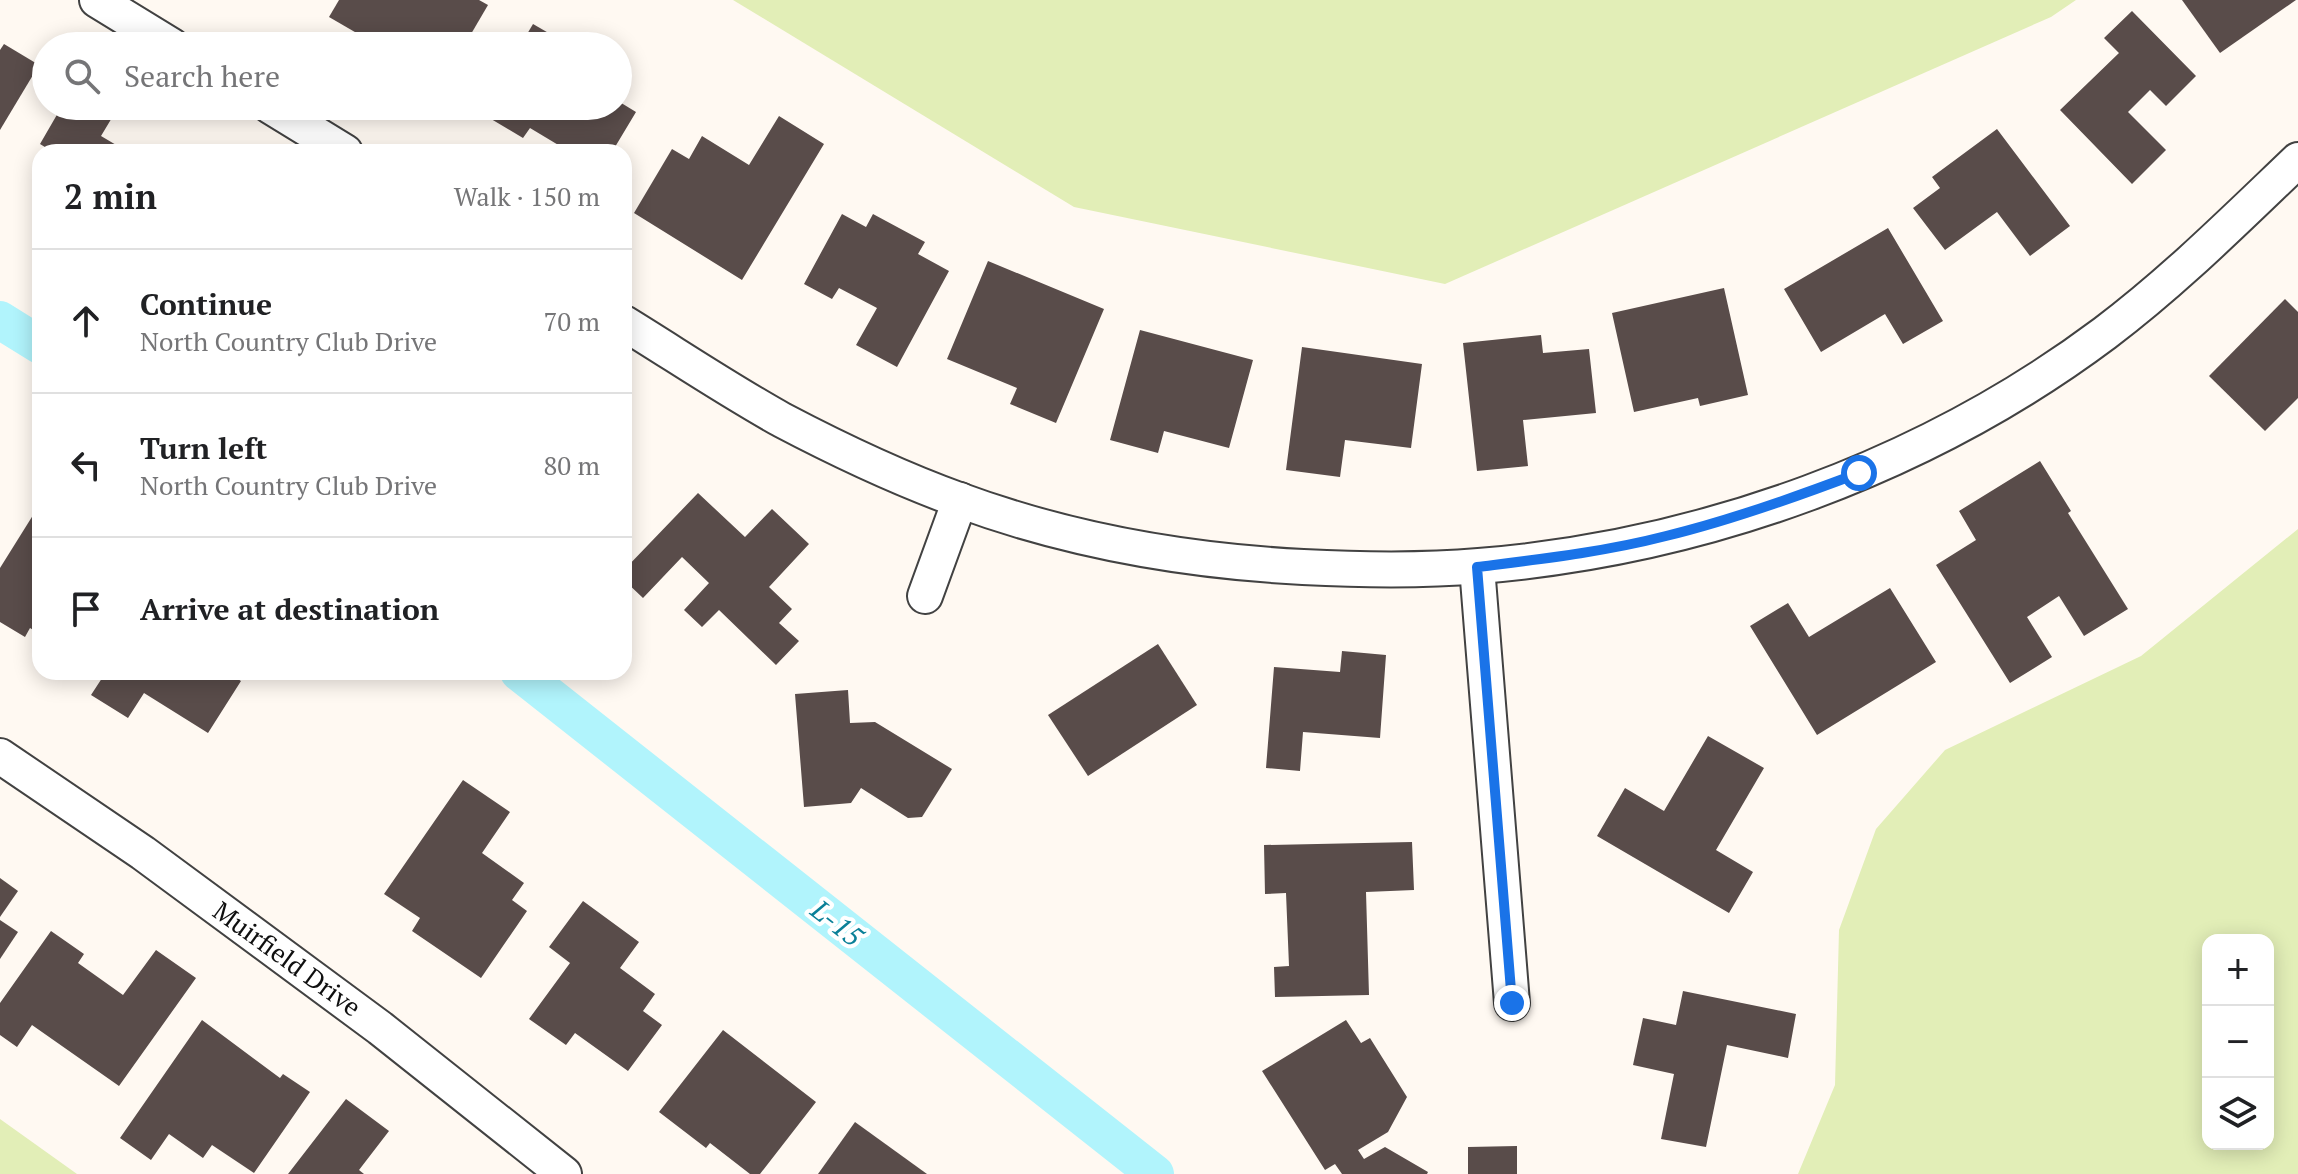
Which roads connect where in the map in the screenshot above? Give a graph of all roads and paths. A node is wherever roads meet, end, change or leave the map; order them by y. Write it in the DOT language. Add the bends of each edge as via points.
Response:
graph roads {
  1 [pos="97,0"];
  2 [pos="149,32"];
  3 [pos="293,120"];
  4 [pos="332,144"];
  5 [pos="2298,160"];
  6 [pos="632,328"];
  7 [pos="960,500"];
  8 [pos="1477,567"];
  9 [pos="925,596"];
  10 [pos="0,756"];
  11 [pos="1512,1003"];
  12 [pos="564,1174"];
  1 -- 2 [label="street"];
  3 -- 4 [label="street"];
  5 -- 8 [label="street" via="2183,270 2103,334 1951,429 1859,473 1763,509 1565,557"];
  6 -- 7 [label="street" via="780,419"];
  7 -- 8 [label="street" via="1126,547 1227,563 1373,570"];
  7 -- 9 [label="street"];
  8 -- 11 [label="street"];
  10 -- 12 [label="street, Muirfield Drive" via="143,853 380,1028"];
}
